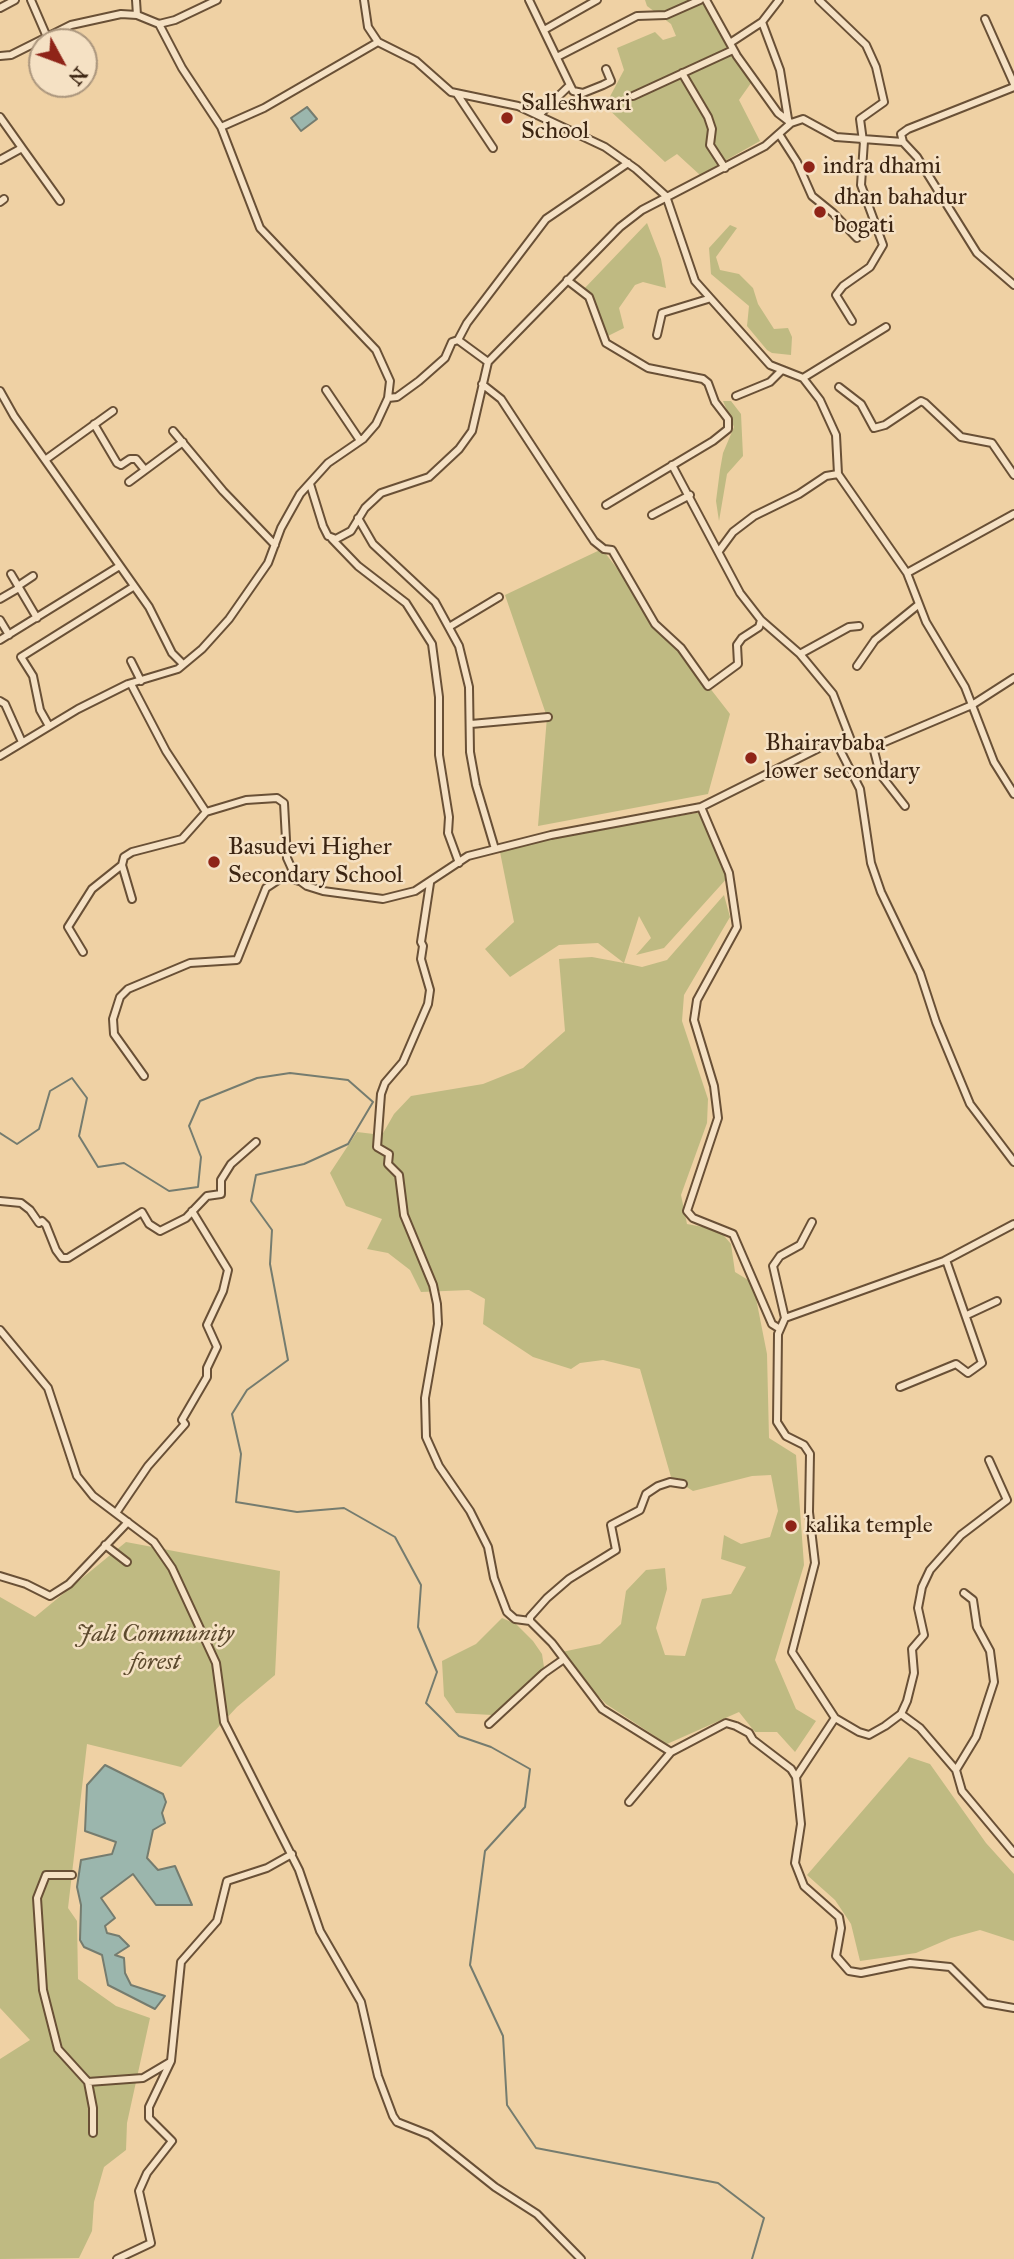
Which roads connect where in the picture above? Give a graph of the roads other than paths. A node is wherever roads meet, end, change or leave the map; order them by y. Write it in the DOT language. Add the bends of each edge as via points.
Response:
graph roads {
  1 [pos="15,0"];
  2 [pos="31,0"];
  3 [pos="135,0"];
  4 [pos="217,0"];
  5 [pos="364,0"];
  6 [pos="529,0"];
  7 [pos="597,0"];
  8 [pos="700,0"];
  9 [pos="706,0"];
  10 [pos="779,0"];
  11 [pos="819,0"];
  12 [pos="0,8"];
  13 [pos="137,15"];
  14 [pos="985,19"];
  15 [pos="761,22"];
  16 [pos="159,24"];
  17 [pos="43,28"];
  18 [pos="65,28"];
  19 [pos="544,30"];
  20 [pos="378,41"];
  21 [pos="730,43"];
  22 [pos="28,46"];
  23 [pos="733,50"];
  24 [pos="11,55"];
  25 [pos="0,56"];
  26 [pos="557,57"];
  27 [pos="0,62"];
  28 [pos="606,69"];
  29 [pos="682,73"];
  30 [pos="570,85"];
  31 [pos="1014,86"];
  32 [pos="457,94"];
  33 [pos="633,96"];
  34 [pos="539,115"];
  35 [pos="0,117"];
  36 [pos="789,121"];
  37 [pos="221,127"];
  38 [pos="779,134"];
  39 [pos="863,141"];
  40 [pos="903,142"];
  41 [pos="22,148"];
  42 [pos="493,148"];
  43 [pos="0,160"];
  44 [pos="628,163"];
  45 [pos="725,168"];
  46 [pos="666,196"];
  47 [pos="60,201"];
  48 [pos="857,238"];
  49 [pos="567,280"];
  50 [pos="1014,285"];
  51 [pos="708,299"];
  52 [pos="852,321"];
  53 [pos="886,327"];
  54 [pos="657,335"];
  55 [pos="458,340"];
  56 [pos="488,362"];
  57 [pos="781,372"];
  58 [pos="803,378"];
  59 [pos="482,384"];
  60 [pos="839,387"];
  61 [pos="326,390"];
  62 [pos="0,391"];
  63 [pos="736,396"];
  64 [pos="388,398"];
  65 [pos="113,411"];
  66 [pos="94,424"];
  67 [pos="173,431"];
  68 [pos="363,439"];
  69 [pos="183,442"];
  70 [pos="45,460"];
  71 [pos="672,465"];
  72 [pos="145,470"];
  73 [pos="838,474"];
  74 [pos="1014,475"];
  75 [pos="130,482"];
  76 [pos="310,484"];
  77 [pos="690,495"];
  78 [pos="606,505"];
  79 [pos="1014,514"];
  80 [pos="652,515"];
  81 [pos="358,518"];
  82 [pos="332,539"];
  83 [pos="275,545"];
  84 [pos="719,551"];
  85 [pos="118,566"];
  86 [pos="906,573"];
  87 [pos="10,574"];
  88 [pos="33,576"];
  89 [pos="18,587"];
  90 [pos="133,587"];
  91 [pos="499,597"];
  92 [pos="0,599"];
  93 [pos="918,606"];
  94 [pos="37,618"];
  95 [pos="0,620"];
  96 [pos="761,620"];
  97 [pos="859,626"];
  98 [pos="449,627"];
  99 [pos="9,635"];
  100 [pos="0,640"];
  101 [pos="800,654"];
  102 [pos="131,661"];
  103 [pos="183,664"];
  104 [pos="858,666"];
  105 [pos="1014,678"];
  106 [pos="141,681"];
  107 [pos="131,684"];
  108 [pos="0,701"];
  109 [pos="972,705"];
  110 [pos="548,718"];
  111 [pos="471,724"];
  112 [pos="49,726"];
  113 [pos="22,742"];
  114 [pos="852,743"];
  115 [pos="837,744"];
  116 [pos="873,747"];
  117 [pos="0,756"];
  118 [pos="1014,794"];
  119 [pos="905,806"];
  120 [pos="701,807"];
  121 [pos="206,812"];
  122 [pos="495,849"];
  123 [pos="459,863"];
  124 [pos="122,865"];
  125 [pos="301,881"];
  126 [pos="430,883"];
  127 [pos="132,899"];
  128 [pos="83,952"];
  129 [pos="144,1076"];
  130 [pos="256,1142"];
  131 [pos="1012,1157"];
  132 [pos="0,1201"];
  133 [pos="192,1211"];
  134 [pos="812,1222"];
  135 [pos="1014,1224"];
  136 [pos="946,1260"];
  137 [pos="997,1301"];
  138 [pos="967,1315"];
  139 [pos="785,1318"];
  140 [pos="780,1329"];
  141 [pos="0,1330"];
  142 [pos="900,1387"];
  143 [pos="989,1460"];
  144 [pos="683,1484"];
  145 [pos="116,1513"];
  146 [pos="128,1522"];
  147 [pos="105,1545"];
  148 [pos="127,1562"];
  149 [pos="0,1576"];
  150 [pos="964,1592"];
  151 [pos="530,1621"];
  152 [pos="564,1659"];
  153 [pos="901,1714"];
  154 [pos="835,1718"];
  155 [pos="489,1724"];
  156 [pos="671,1752"];
  157 [pos="956,1770"];
  158 [pos="796,1777"];
  159 [pos="629,1802"];
  160 [pos="1014,1853"];
  161 [pos="292,1854"];
  162 [pos="72,1875"];
  163 [pos="1014,2008"];
  164 [pos="171,2061"];
  165 [pos="88,2082"];
  166 [pos="93,2133"];
  167 [pos="117,2259"];
  168 [pos="581,2259"];
  1 -- 12 [label="street"];
  2 -- 17 [label="street"];
  3 -- 13 [label="street"];
  4 -- 16 [label="street"];
  5 -- 20 [label="street" via="368,27"];
  6 -- 19 [label="street"];
  7 -- 19 [label="street"];
  8 -- 26 [label="street" via="666,15 637,16"];
  9 -- 21 [label="street"];
  10 -- 15 [label="street"];
  11 -- 39 [label="street" via="866,46 876,66 884,102 860,119"];
  13 -- 16 [label="street"];
  13 -- 18 [label="street" via="121,14"];
  14 -- 31 [label="street"];
  15 -- 21 [label="street"];
  15 -- 36 [label="street" via="780,70"];
  16 -- 37 [label="street"];
  19 -- 26 [label="street"];
  20 -- 32 [label="street" via="416,61"];
  20 -- 37 [label="street" via="264,108"];
  21 -- 23 [label="street"];
  22 -- 24 [label="street"];
  23 -- 29 [label="street"];
  23 -- 36 [label="street" via="778,113"];
  24 -- 25 [label="street"];
  24 -- 27 [label="street"];
  26 -- 30 [label="street"];
  28 -- 30 [label="street" via="611,81 603,85 583,93 573,91"];
  29 -- 33 [label="street"];
  29 -- 45 [label="street" via="708,117 710,145"];
  30 -- 34 [label="street"];
  31 -- 40 [label="street" via="908,129 901,134"];
  32 -- 34 [label="street" via="501,100"];
  32 -- 42 [label="street"];
  34 -- 44 [label="street"];
  35 -- 41 [label="street"];
  36 -- 38 [label="street"];
  36 -- 39 [label="street" via="803,119 836,137"];
  37 -- 64 [label="street" via="260,228 376,350 390,381"];
  38 -- 45 [label="street"];
  38 -- 48 [label="street" via="812,196"];
  39 -- 40 [label="street"];
  39 -- 52 [label="street" via="861,185 883,245 870,267 836,295"];
  40 -- 50 [label="street" via="977,253"];
  41 -- 43 [label="street"];
  41 -- 47 [label="street"];
  44 -- 46 [label="street"];
  44 -- 55 [label="street" via="546,219"];
  45 -- 46 [label="street"];
  46 -- 49 [label="street" via="620,227"];
  46 -- 51 [label="street" via="686,260"];
  49 -- 56 [label="street"];
  49 -- 71 [label="street" via="589,296 602,337 611,347 648,368 708,383 729,419 728,429"];
  51 -- 54 [label="street" via="663,313"];
  51 -- 57 [label="street"];
  53 -- 58 [label="street"];
  55 -- 56 [label="street"];
  55 -- 64 [label="street" via="419,381"];
  56 -- 59 [label="street"];
  57 -- 58 [label="street"];
  57 -- 63 [label="street" via="771,382"];
  58 -- 73 [label="street" via="820,400 836,435"];
  59 -- 81 [label="street" via="472,431 459,449 429,477 381,493"];
  59 -- 96 [label="street" via="500,400 594,541 612,550 655,624 681,648 708,686 738,664 737,645"];
  60 -- 74 [label="street" via="861,404 874,428 921,401 925,403 961,437 992,443"];
  61 -- 68 [label="street"];
  62 -- 70 [label="street"];
  64 -- 68 [label="street"];
  65 -- 66 [label="street"];
  66 -- 70 [label="street"];
  66 -- 72 [label="street" via="117,463 136,459"];
  67 -- 69 [label="street"];
  68 -- 76 [label="street" via="328,463"];
  69 -- 72 [label="street"];
  69 -- 83 [label="street"];
  70 -- 85 [label="street"];
  71 -- 77 [label="street"];
  71 -- 78 [label="street"];
  72 -- 75 [label="street"];
  73 -- 84 [label="street" via="826,476 754,516 733,532"];
  73 -- 86 [label="street"];
  76 -- 82 [label="street" via="323,526"];
  76 -- 83 [label="street" via="289,511"];
  77 -- 80 [label="street"];
  77 -- 84 [label="street"];
  79 -- 86 [label="street"];
  81 -- 82 [label="street" via="345,536"];
  81 -- 98 [label="street" via="373,544 435,602"];
  82 -- 123 [label="street" via="406,603 432,645 448,833"];
  83 -- 103 [label="street" via="268,563 229,619"];
  84 -- 96 [label="street" via="740,593"];
  85 -- 90 [label="street"];
  85 -- 94 [label="street"];
  86 -- 93 [label="street"];
  87 -- 89 [label="street"];
  88 -- 89 [label="street"];
  89 -- 92 [label="street"];
  89 -- 94 [label="street"];
  90 -- 103 [label="street"];
  90 -- 112 [label="street" via="21,657 33,676 40,710"];
  91 -- 98 [label="street"];
  93 -- 104 [label="street" via="875,640"];
  93 -- 109 [label="street"];
  94 -- 99 [label="street"];
  95 -- 99 [label="street"];
  96 -- 101 [label="street"];
  97 -- 101 [label="street"];
  98 -- 111 [label="street" via="466,666"];
  99 -- 100 [label="street"];
  101 -- 114 [label="street" via="833,694"];
  102 -- 106 [label="street"];
  103 -- 106 [label="street" via="169,674"];
  105 -- 109 [label="street"];
  106 -- 107 [label="street"];
  107 -- 112 [label="street"];
  107 -- 121 [label="street" via="166,751"];
  108 -- 113 [label="street"];
  109 -- 116 [label="street"];
  109 -- 118 [label="street" via="994,762"];
  110 -- 111 [label="street"];
  111 -- 122 [label="street" via="476,785"];
  112 -- 113 [label="street"];
  113 -- 117 [label="street"];
  114 -- 115 [label="street"];
  114 -- 116 [label="street"];
  115 -- 120 [label="street" via="808,752"];
  115 -- 131 [label="street" via="860,789 871,863 881,892 920,973 970,1104"];
  116 -- 119 [label="street" via="880,774"];
  120 -- 122 [label="street"];
  120 -- 140 [label="street" via="729,873 737,927 697,1000 694,1020 714,1086 718,1118 687,1211 693,1218 733,1234 772,1324"];
  121 -- 124 [label="street" via="182,839 132,852"];
  121 -- 125 [label="street" via="246,800 277,798 284,803 287,858 292,873"];
  122 -- 123 [label="street"];
  123 -- 126 [label="street"];
  124 -- 127 [label="street"];
  124 -- 128 [label="street" via="92,889 68,927"];
  125 -- 126 [label="street" via="323,891 383,899"];
  125 -- 129 [label="street" via="285,876 266,888 240,958 176,968 120,997 114,1034"];
  126 -- 151 [label="street" via="421,942 430,990 428,1004 402,1062 381,1094 377,1147 388,1154 388,1164 399,1175 404,1216 437,1304 438,1324 425,1398 426,1437 488,1547 507,1612 515,1619"];
  130 -- 133 [label="street" via="231,1164 221,1180 221,1194 207,1196"];
  132 -- 133 [label="street" via="21,1203 42,1221 62,1258 76,1254 142,1212 160,1231"];
  133 -- 145 [label="street" via="228,1270 206,1325 217,1347 207,1377 182,1420 185,1424 148,1466"];
  134 -- 139 [label="street" via="800,1245 780,1256 774,1266"];
  135 -- 136 [label="street"];
  136 -- 138 [label="street"];
  136 -- 139 [label="street"];
  137 -- 138 [label="street"];
  138 -- 142 [label="street" via="981,1365 968,1374 956,1364"];
  139 -- 140 [label="street"];
  140 -- 154 [label="street" via="777,1422 786,1436 804,1445 810,1454 809,1512 816,1563 792,1652"];
  141 -- 145 [label="street" via="48,1388 77,1476"];
  143 -- 153 [label="street" via="1007,1500 961,1535 930,1570 918,1608 924,1635 912,1649 912,1686"];
  144 -- 151 [label="street" via="658,1486 646,1494 640,1510 612,1523 609,1527 616,1550 562,1585"];
  145 -- 146 [label="street"];
  146 -- 147 [label="street"];
  146 -- 161 [label="street" via="154,1542 172,1568 216,1663 224,1722"];
  147 -- 148 [label="street"];
  147 -- 149 [label="street" via="69,1584 50,1596"];
  150 -- 157 [label="street" via="973,1600 977,1627 990,1651 994,1682 976,1737"];
  151 -- 152 [label="street"];
  152 -- 155 [label="street"];
  152 -- 156 [label="street" via="602,1709"];
  153 -- 154 [label="street" via="869,1735"];
  153 -- 157 [label="street" via="920,1728"];
  154 -- 158 [label="street"];
  156 -- 158 [label="street" via="726,1723 749,1733"];
  156 -- 159 [label="street"];
  157 -- 160 [label="street" via="962,1791"];
  158 -- 163 [label="street" via="802,1824 794,1863 804,1886 839,1917 836,1956 844,1966 862,1973 910,1964 950,1967 986,2003"];
  161 -- 164 [label="street" via="227,1881 218,1921 181,1962"];
  161 -- 168 [label="street" via="320,1931 361,2003 379,2076 397,2122 430,2134 495,2187 537,2214"];
  162 -- 165 [label="street" via="46,1875 37,1898 38,1941 43,1990 58,2049"];
  164 -- 165 [label="street" via="143,2078"];
  164 -- 167 [label="street" via="149,2107 149,2118 172,2141 139,2191 151,2243"];
  165 -- 166 [label="street"];
}
